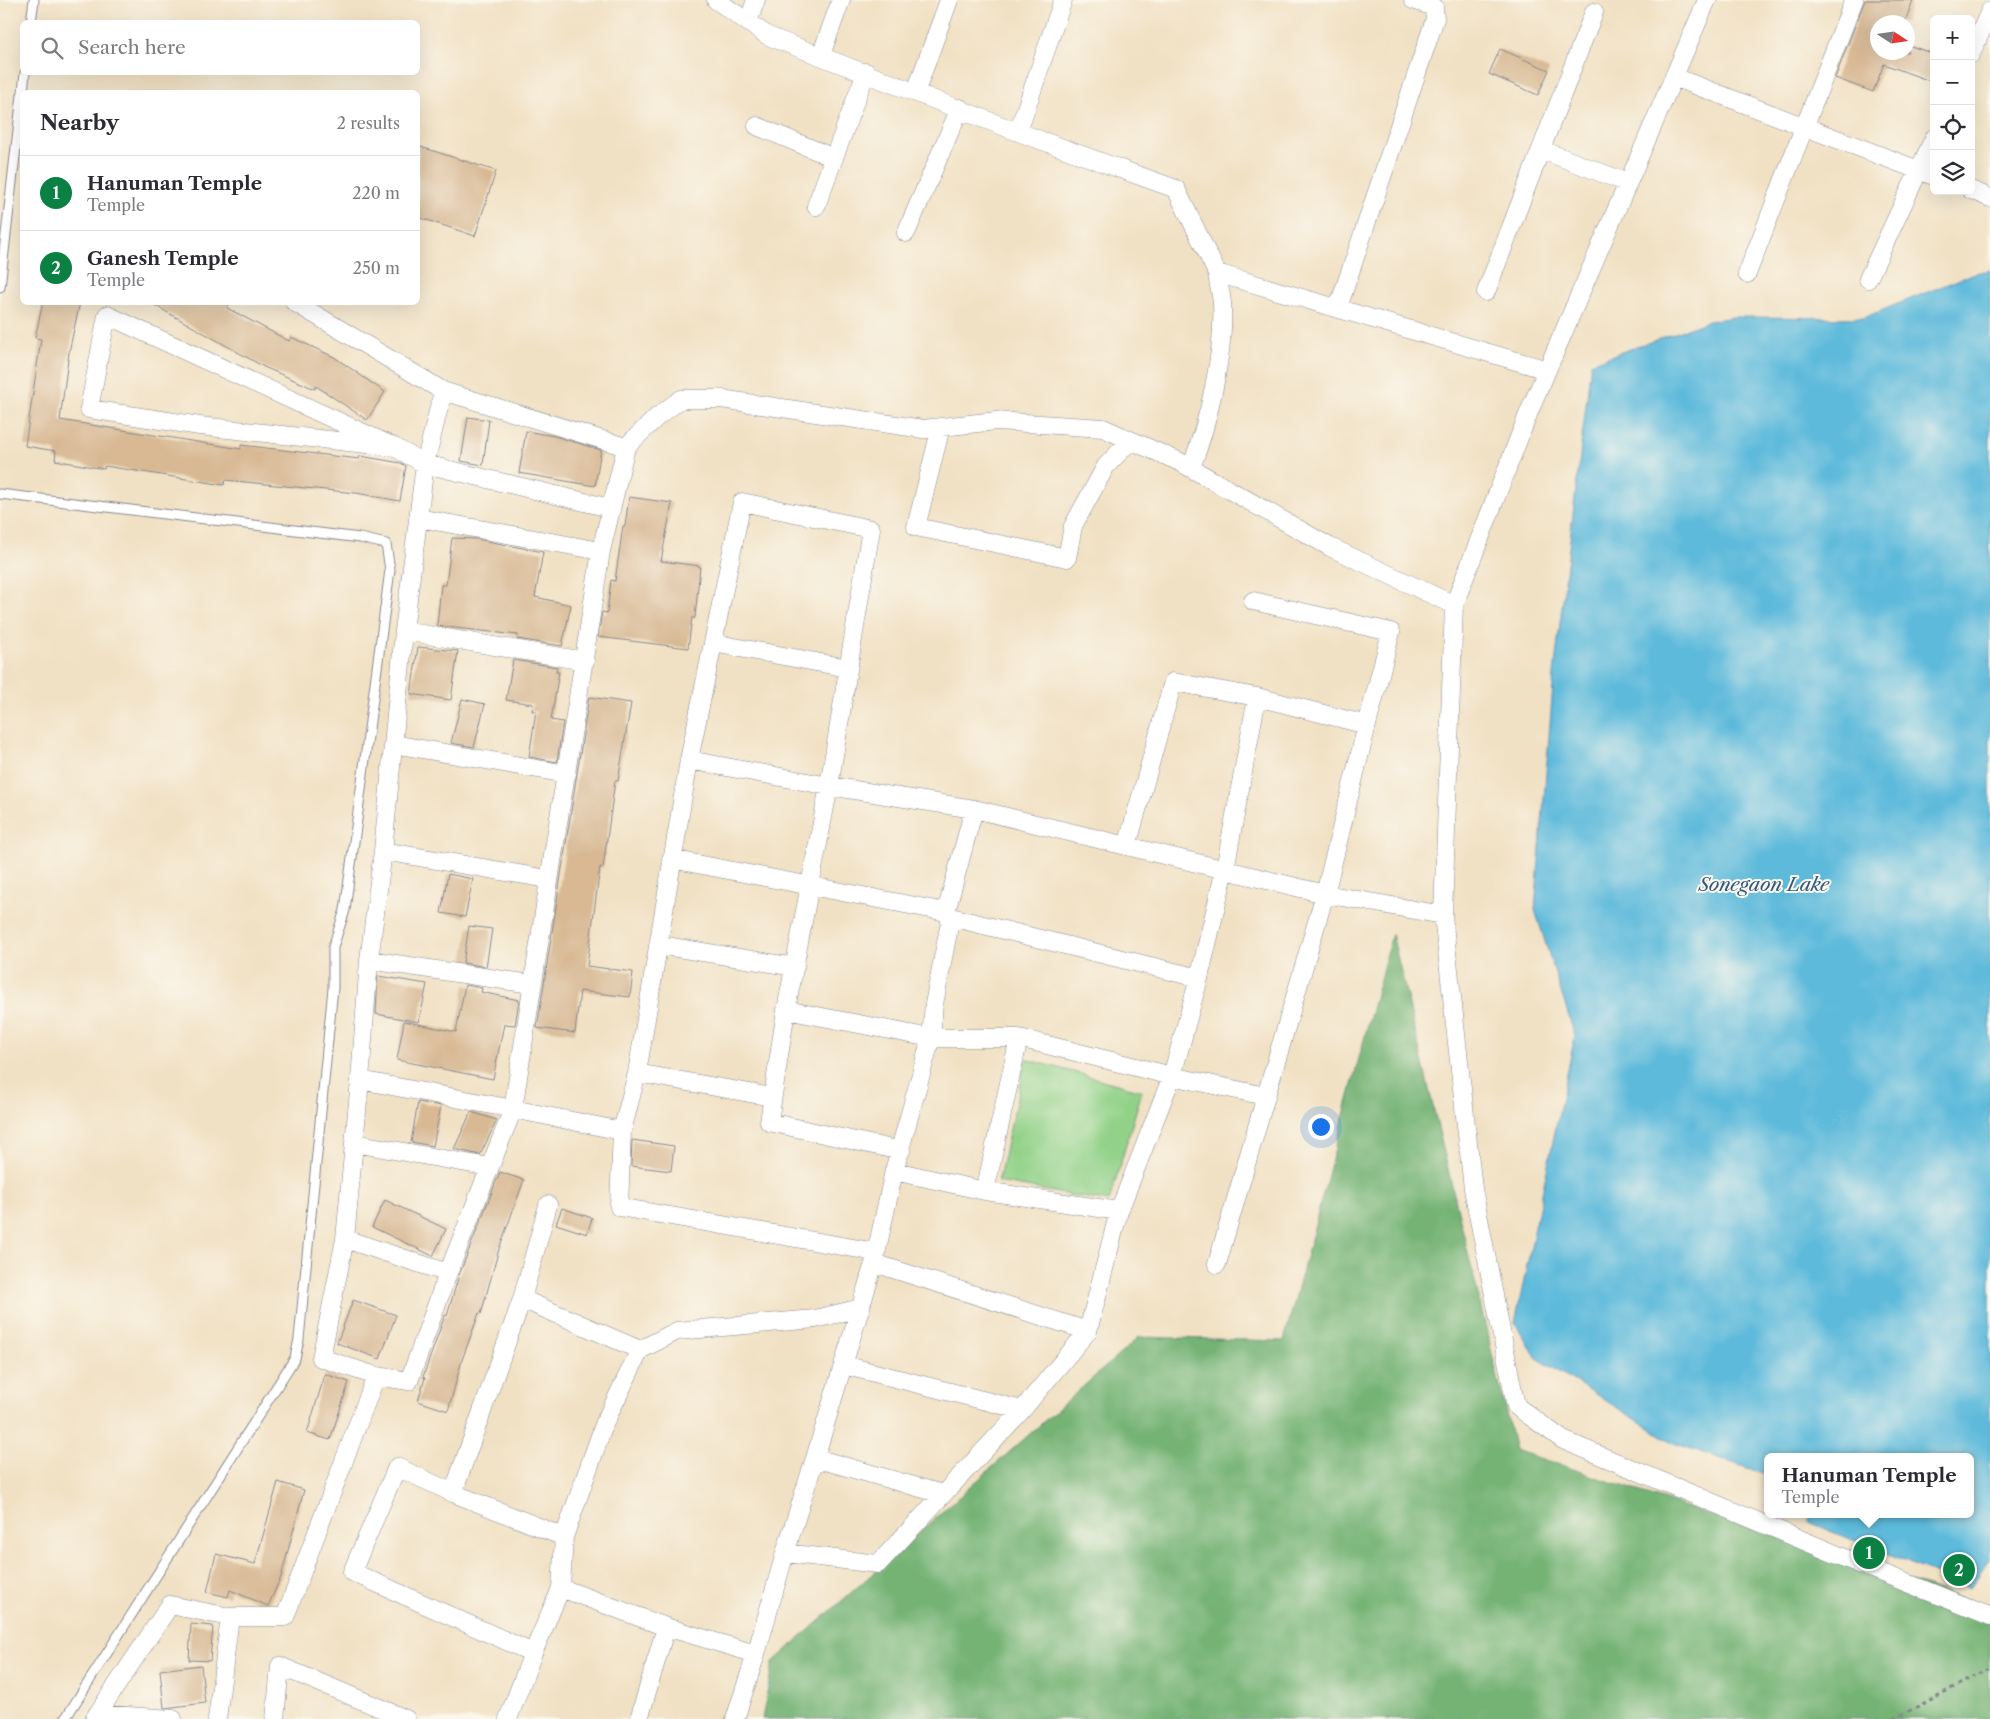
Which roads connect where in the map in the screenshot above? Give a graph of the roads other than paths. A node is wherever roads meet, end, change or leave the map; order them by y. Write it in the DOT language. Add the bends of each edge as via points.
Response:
graph roads {
  1 [pos="34,0"];
  2 [pos="716,0"];
  3 [pos="756,0"];
  4 [pos="841,0"];
  5 [pos="950,0"];
  6 [pos="1063,0"];
  7 [pos="1413,0"];
  8 [pos="1707,0"];
  9 [pos="1854,0"];
  10 [pos="1990,11"];
  11 [pos="1594,12"];
  12 [pos="31,20"];
  13 [pos="748,22"];
  14 [pos="1975,45"];
  15 [pos="820,55"];
  16 [pos="866,72"];
  17 [pos="25,75"];
  18 [pos="1674,77"];
  19 [pos="23,90"];
  20 [pos="916,91"];
  21 [pos="960,108"];
  22 [pos="20,119"];
  23 [pos="757,126"];
  24 [pos="1804,126"];
  25 [pos="1018,132"];
  26 [pos="1542,150"];
  27 [pos="1932,150"];
  28 [pos="834,158"];
  29 [pos="1927,173"];
  30 [pos="1628,183"];
  31 [pos="1975,192"];
  32 [pos="1990,198"];
  33 [pos="816,206"];
  34 [pos="906,234"];
  35 [pos="1217,273"];
  36 [pos="1747,274"];
  37 [pos="1868,279"];
  38 [pos="0,287"];
  39 [pos="1486,292"];
  40 [pos="299,305"];
  41 [pos="1338,308"];
  42 [pos="1548,370"];
  43 [pos="443,391"];
  44 [pos="941,427"];
  45 [pos="1131,440"];
  46 [pos="394,447"];
  47 [pos="626,447"];
  48 [pos="425,464"];
  49 [pos="1191,468"];
  50 [pos="0,494"];
  51 [pos="610,508"];
  52 [pos="418,518"];
  53 [pos="601,551"];
  54 [pos="1253,601"];
  55 [pos="1454,605"];
  56 [pos="404,631"];
  57 [pos="713,643"];
  58 [pos="585,662"];
  59 [pos="848,668"];
  60 [pos="1257,697"];
  61 [pos="1367,725"];
  62 [pos="393,744"];
  63 [pos="689,760"];
  64 [pos="567,774"];
  65 [pos="829,786"];
  66 [pos="974,809"];
  67 [pos="1127,846"];
  68 [pos="383,850"];
  69 [pos="671,859"];
  70 [pos="1225,869"];
  71 [pos="548,880"];
  72 [pos="809,886"];
  73 [pos="1325,894"];
  74 [pos="949,915"];
  75 [pos="1443,915"];
  76 [pos="659,945"];
  77 [pos="369,960"];
  78 [pos="795,968"];
  79 [pos="1199,978"];
  80 [pos="531,984"];
  81 [pos="786,1010"];
  82 [pos="931,1038"];
  83 [pos="1019,1038"];
  84 [pos="637,1073"];
  85 [pos="1172,1076"];
  86 [pos="360,1080"];
  87 [pos="1265,1096"];
  88 [pos="772,1097"];
  89 [pos="512,1109"];
  90 [pos="622,1131"];
  91 [pos="354,1142"];
  92 [pos="902,1150"];
  93 [pos="489,1167"];
  94 [pos="894,1171"];
  95 [pos="985,1191"];
  96 [pos="548,1205"];
  97 [pos="1119,1211"];
  98 [pos="345,1239"];
  99 [pos="875,1258"];
  100 [pos="1217,1264"];
  101 [pos="448,1273"];
  102 [pos="522,1300"];
  103 [pos="860,1308"];
  104 [pos="1088,1331"];
  105 [pos="640,1350"];
  106 [pos="843,1365"];
  107 [pos="376,1376"];
  108 [pos="1022,1410"];
  109 [pos="815,1458"];
  110 [pos="452,1493"];
  111 [pos="942,1494"];
  112 [pos="564,1537"];
  113 [pos="785,1552"];
  114 [pos="561,1588"];
  115 [pos="1990,1616"];
  116 [pos="230,1618"];
  117 [pos="666,1627"];
  118 [pos="533,1653"];
  119 [pos="756,1654"];
  120 [pos="95,1717"];
  121 [pos="65,1719"];
  122 [pos="173,1719"];
  123 [pos="217,1719"];
  124 [pos="275,1719"];
  125 [pos="406,1719"];
  126 [pos="508,1719"];
  127 [pos="639,1719"];
  128 [pos="735,1719"];
  1 -- 12 [label="lane"];
  2 -- 13 [label="street"];
  3 -- 13 [label="street"];
  4 -- 15 [label="street"];
  5 -- 20 [label="street"];
  6 -- 25 [label="street"];
  7 -- 41 [label="street" via="1434,7 1435,19"];
  8 -- 18 [label="street"];
  9 -- 24 [label="street"];
  10 -- 14 [label="street"];
  11 -- 26 [label="street"];
  13 -- 15 [label="street" via="768,36"];
  15 -- 16 [label="street"];
  16 -- 20 [label="street"];
  16 -- 28 [label="street"];
  17 -- 19 [label="lane"];
  18 -- 24 [label="street"];
  18 -- 30 [label="street"];
  20 -- 21 [label="street"];
  21 -- 25 [label="street"];
  21 -- 34 [label="street"];
  22 -- 38 [label="lane"];
  23 -- 28 [label="street"];
  24 -- 29 [label="street"];
  24 -- 36 [label="street"];
  25 -- 35 [label="street" via="1176,189"];
  26 -- 30 [label="street"];
  26 -- 39 [label="street"];
  27 -- 29 [label="street"];
  28 -- 33 [label="street"];
  29 -- 37 [label="street"];
  30 -- 42 [label="street"];
  31 -- 32 [label="street"];
  35 -- 41 [label="street"];
  35 -- 49 [label="street" via="1222,303 1221,341 1205,430"];
  40 -- 43 [label="street"];
  41 -- 42 [label="street"];
  42 -- 55 [label="street" via="1528,412"];
  43 -- 47 [label="street"];
  43 -- 48 [label="street"];
  44 -- 45 [label="street" via="996,421 1103,428"];
  44 -- 45 [label="street" via="916,526 1067,558 1073,526 1106,466"];
  44 -- 47 [label="street" via="923,429 721,399 681,400 657,417"];
  45 -- 49 [label="street"];
  46 -- 46 [label="street" via="143,331 107,315 89,409 200,426"];
  46 -- 48 [label="street"];
  47 -- 51 [label="street"];
  48 -- 51 [label="street"];
  48 -- 52 [label="street"];
  49 -- 55 [label="street" via="1330,548"];
  50 -- 121 [label="lane" via="360,538 386,544 390,570 345,910 333,947 332,998 300,1339 295,1358"];
  51 -- 53 [label="street"];
  52 -- 53 [label="street"];
  52 -- 56 [label="street"];
  53 -- 58 [label="street"];
  54 -- 61 [label="street" via="1391,632"];
  55 -- 75 [label="street"];
  56 -- 58 [label="street"];
  56 -- 62 [label="street"];
  57 -- 59 [label="street"];
  57 -- 59 [label="street" via="742,502 871,529"];
  57 -- 63 [label="street"];
  58 -- 64 [label="street"];
  59 -- 65 [label="street"];
  60 -- 61 [label="street"];
  60 -- 67 [label="street" via="1173,682"];
  60 -- 70 [label="street"];
  61 -- 73 [label="street"];
  62 -- 64 [label="street"];
  62 -- 68 [label="street"];
  63 -- 65 [label="street"];
  63 -- 69 [label="street"];
  64 -- 71 [label="street"];
  65 -- 66 [label="street"];
  65 -- 72 [label="street"];
  66 -- 67 [label="street"];
  66 -- 74 [label="street"];
  67 -- 70 [label="street"];
  68 -- 71 [label="street"];
  68 -- 77 [label="street"];
  69 -- 72 [label="street"];
  69 -- 76 [label="street"];
  70 -- 73 [label="street"];
  70 -- 79 [label="street"];
  71 -- 80 [label="street"];
  72 -- 74 [label="street"];
  72 -- 78 [label="street"];
  73 -- 75 [label="street"];
  73 -- 87 [label="street"];
  74 -- 79 [label="street"];
  74 -- 82 [label="street"];
  75 -- 115 [label="street" via="1474,1189 1516,1406 1563,1440 1847,1560"];
  76 -- 78 [label="street"];
  76 -- 84 [label="street"];
  77 -- 80 [label="street"];
  77 -- 86 [label="street"];
  78 -- 81 [label="street"];
  79 -- 85 [label="street"];
  80 -- 89 [label="street"];
  81 -- 82 [label="street"];
  81 -- 88 [label="street"];
  82 -- 83 [label="street"];
  82 -- 92 [label="street"];
  83 -- 85 [label="street"];
  83 -- 95 [label="street"];
  84 -- 88 [label="street"];
  84 -- 90 [label="street"];
  85 -- 87 [label="street"];
  85 -- 97 [label="street"];
  86 -- 89 [label="street"];
  86 -- 91 [label="street"];
  87 -- 100 [label="street"];
  88 -- 92 [label="street" via="769,1122"];
  89 -- 90 [label="street"];
  89 -- 93 [label="street"];
  90 -- 99 [label="street" via="619,1208"];
  91 -- 93 [label="street"];
  91 -- 98 [label="street"];
  92 -- 94 [label="street"];
  93 -- 101 [label="street"];
  94 -- 95 [label="street"];
  94 -- 99 [label="street"];
  95 -- 97 [label="street"];
  96 -- 102 [label="street"];
  97 -- 104 [label="street"];
  98 -- 101 [label="street"];
  98 -- 107 [label="street" via="321,1358"];
  99 -- 103 [label="street"];
  99 -- 104 [label="street"];
  101 -- 107 [label="street" via="409,1382"];
  102 -- 105 [label="street"];
  102 -- 110 [label="street"];
  103 -- 105 [label="street" via="815,1319 677,1332"];
  103 -- 106 [label="street"];
  104 -- 108 [label="street"];
  105 -- 112 [label="street" via="605,1422"];
  106 -- 108 [label="street"];
  106 -- 109 [label="street"];
  107 -- 116 [label="street" via="285,1617"];
  108 -- 111 [label="street"];
  109 -- 111 [label="street"];
  109 -- 113 [label="street"];
  110 -- 112 [label="street"];
  110 -- 118 [label="street" via="397,1467 352,1572"];
  111 -- 113 [label="street" via="878,1564"];
  112 -- 114 [label="street"];
  113 -- 119 [label="street"];
  114 -- 117 [label="street"];
  114 -- 118 [label="street"];
  116 -- 120 [label="street" via="170,1605"];
  116 -- 123 [label="street"];
  117 -- 119 [label="street"];
  117 -- 127 [label="street"];
  118 -- 126 [label="street"];
  119 -- 128 [label="street"];
  120 -- 122 [label="street"];
  124 -- 125 [label="street" via="280,1666"];
}
